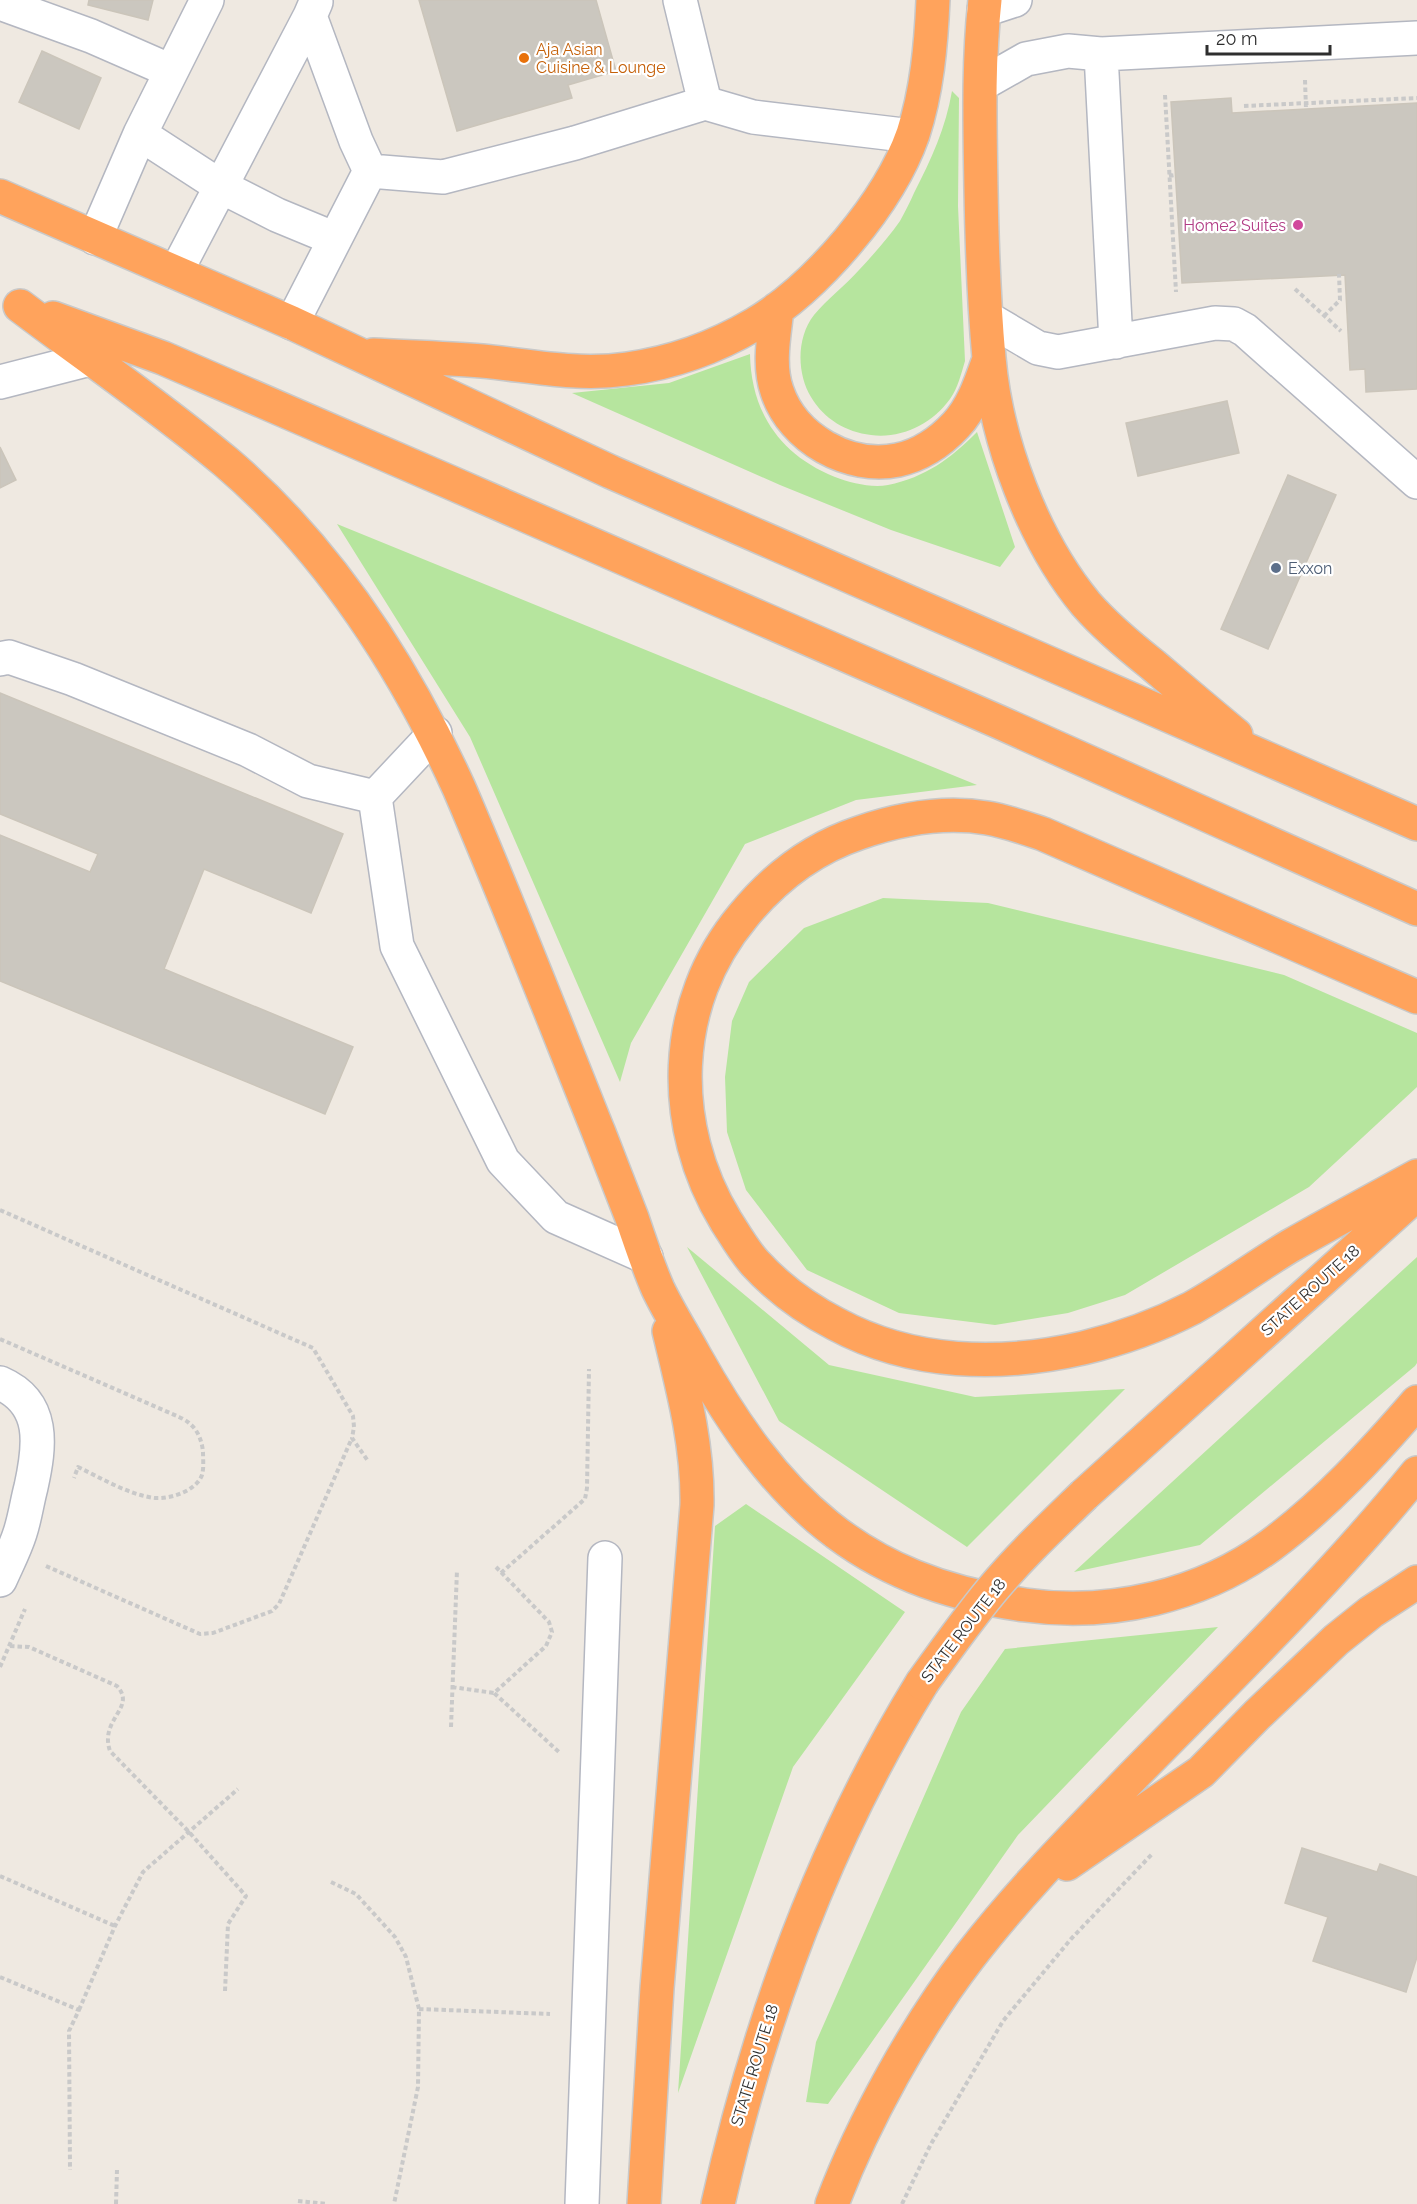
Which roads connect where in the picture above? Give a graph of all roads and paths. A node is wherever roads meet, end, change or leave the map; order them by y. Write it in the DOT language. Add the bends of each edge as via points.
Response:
graph roads {
  1 [pos="207,0"];
  2 [pos="680,0"];
  3 [pos="933,0"];
  4 [pos="1015,0"];
  5 [pos="0,3"];
  6 [pos="985,5"];
  7 [pos="314,8"];
  8 [pos="1417,38"];
  9 [pos="1101,54"];
  10 [pos="171,71"];
  11 [pos="982,84"];
  12 [pos="1164,95"];
  13 [pos="1417,98"];
  14 [pos="705,103"];
  15 [pos="1244,106"];
  16 [pos="140,134"];
  17 [pos="912,136"];
  18 [pos="370,171"];
  19 [pos="1175,175"];
  20 [pos="1169,176"];
  21 [pos="220,186"];
  22 [pos="0,196"];
  23 [pos="95,237"];
  24 [pos="335,240"];
  25 [pos="176,272"];
  26 [pos="1339,274"];
  27 [pos="1295,289"];
  28 [pos="10,302"];
  29 [pos="1177,302"];
  30 [pos="777,309"];
  31 [pos="1324,316"];
  32 [pos="987,318"];
  33 [pos="292,323"];
  34 [pos="1341,331"];
  35 [pos="1116,342"];
  36 [pos="354,353"];
  37 [pos="90,359"];
  38 [pos="989,359"];
  39 [pos="0,382"];
  40 [pos="1417,483"];
  41 [pos="0,659"];
  42 [pos="435,733"];
  43 [pos="1265,759"];
  44 [pos="375,797"];
  45 [pos="1417,824"];
  46 [pos="1417,909"];
  47 [pos="1417,997"];
  48 [pos="1417,1176"];
  49 [pos="1417,1194"];
  50 [pos="0,1210"];
  51 [pos="646,1257"];
  52 [pos="658,1288"];
  53 [pos="0,1339"];
  54 [pos="589,1369"];
  55 [pos="0,1383"];
  56 [pos="1417,1402"];
  57 [pos="352,1438"];
  58 [pos="368,1461"];
  59 [pos="1417,1473"];
  60 [pos="70,1489"];
  61 [pos="605,1558"];
  62 [pos="42,1564"];
  63 [pos="496,1567"];
  64 [pos="457,1570"];
  65 [pos="501,1573"];
  66 [pos="0,1580"];
  67 [pos="1417,1582"];
  68 [pos="27,1605"];
  69 [pos="10,1646"];
  70 [pos="0,1667"];
  71 [pos="452,1687"];
  72 [pos="494,1693"];
  73 [pos="451,1727"];
  74 [pos="567,1758"];
  75 [pos="238,1790"];
  76 [pos="189,1832"];
  77 [pos="1160,1847"];
  78 [pos="0,1876"];
  79 [pos="331,1882"];
  80 [pos="1015,1900"];
  81 [pos="115,1926"];
  82 [pos="0,1977"];
  83 [pos="225,1991"];
  84 [pos="550,2006"];
  85 [pos="419,2008"];
  86 [pos="79,2010"];
  87 [pos="550,2014"];
  88 [pos="550,2025"];
  89 [pos="70,2170"];
  90 [pos="117,2170"];
  91 [pos="298,2201"];
  92 [pos="116,2204"];
  93 [pos="327,2204"];
  94 [pos="394,2204"];
  95 [pos="582,2204"];
  96 [pos="644,2204"];
  97 [pos="718,2204"];
  98 [pos="832,2204"];
  99 [pos="902,2204"];
  1 -- 10 [label="street"];
  2 -- 14 [label="street"];
  3 -- 17 [label="highway" via="928,68"];
  4 -- 6 [label="street"];
  5 -- 10 [label="street"];
  6 -- 11 [label="highway"];
  7 -- 18 [label="street" via="356,141"];
  7 -- 21 [label="street"];
  8 -- 9 [label="street"];
  9 -- 11 [label="street" via="1068,51 1026,59"];
  9 -- 35 [label="street"];
  10 -- 16 [label="street"];
  11 -- 32 [label="highway" via="982,234"];
  12 -- 20 [label="path"];
  13 -- 15 [label="path"];
  14 -- 17 [label="street" via="753,117"];
  14 -- 18 [label="street" via="575,143 443,177"];
  16 -- 21 [label="street"];
  16 -- 23 [label="street"];
  17 -- 30 [label="highway" via="894,175 864,221 827,264"];
  18 -- 24 [label="street"];
  19 -- 20 [label="path"];
  20 -- 29 [label="path"];
  21 -- 24 [label="street"];
  21 -- 25 [label="street"];
  22 -- 23 [label="highway"];
  23 -- 25 [label="highway"];
  24 -- 33 [label="street"];
  25 -- 33 [label="highway"];
  26 -- 31 [label="path" via="1340,300"];
  27 -- 31 [label="path"];
  28 -- 37 [label="highway"];
  28 -- 46 [label="highway" via="163,358 316,424"];
  30 -- 36 [label="highway" via="728,339 703,349 626,369 561,372"];
  30 -- 38 [label="highway" via="773,371 783,406 818,443 861,460 897,460 930,447 968,410"];
  31 -- 34 [label="path"];
  32 -- 35 [label="street" via="1038,348 1058,352"];
  32 -- 38 [label="highway"];
  33 -- 36 [label="highway"];
  35 -- 40 [label="street" via="1215,323 1234,324"];
  36 -- 43 [label="highway" via="611,472"];
  37 -- 39 [label="street"];
  37 -- 42 [label="highway" via="227,463 298,534 380,641"];
  38 -- 43 [label="highway" via="1014,473 1041,534 1063,571 1111,631"];
  41 -- 44 [label="street" via="9,657 73,679 248,750 308,781"];
  42 -- 44 [label="street"];
  42 -- 51 [label="highway" via="490,860"];
  43 -- 45 [label="highway"];
  44 -- 51 [label="street" via="397,946 503,1161 556,1217"];
  47 -- 48 [label="highway" via="1017,825 987,818 904,820 844,838 820,850 796,864 753,903 732,929 703,983 690,1032 684,1077 686,1109 703,1175 718,1207 754,1262 781,1287 836,1324 902,1350 933,1357 1012,1359 1058,1353 1121,1337 1191,1308 1294,1244"];
  49 -- 97 [label="highway, STATE ROUTE 18, bridge" via="1029,1549 992,1590 922,1683 856,1798 798,1933 754,2061"];
  50 -- 57 [label="path" via="313,1348 353,1416"];
  51 -- 52 [label="highway"];
  52 -- 56 [label="highway" via="752,1448 824,1525 880,1562 1001,1602 1096,1607 1158,1598 1215,1578 1268,1547 1293,1527 1357,1467"];
  52 -- 96 [label="highway" via="689,1417 697,1476 694,1560 657,1988"];
  53 -- 60 [label="path" via="177,1416 198,1434 204,1461 202,1475 184,1492 155,1498 78,1467"];
  54 -- 65 [label="path" via="585,1499"];
  55 -- 66 [label="street" via="27,1404 37,1426 39,1452 20,1533"];
  57 -- 58 [label="path"];
  57 -- 62 [label="path" via="279,1604 272,1611 213,1633 200,1634"];
  59 -- 80 [label="highway" via="1322,1582"];
  61 -- 95 [label="street"];
  63 -- 65 [label="path"];
  64 -- 71 [label="path"];
  65 -- 72 [label="path" via="549,1622 552,1632 546,1646"];
  67 -- 80 [label="highway" via="1336,1640 1201,1772"];
  68 -- 69 [label="path"];
  69 -- 70 [label="path"];
  69 -- 76 [label="path" via="29,1647 117,1686 124,1701 106,1739 110,1751"];
  71 -- 72 [label="path"];
  71 -- 73 [label="path"];
  72 -- 74 [label="path"];
  75 -- 76 [label="path"];
  76 -- 81 [label="path" via="144,1872"];
  76 -- 83 [label="path" via="246,1896 228,1924"];
  77 -- 99 [label="path" via="1071,1939 1003,2021 931,2144"];
  78 -- 81 [label="path"];
  79 -- 85 [label="path" via="356,1894 395,1937 406,1957"];
  80 -- 98 [label="highway" via="928,2016 859,2141"];
  81 -- 86 [label="path"];
  82 -- 86 [label="path"];
  84 -- 87 [label="path"];
  85 -- 87 [label="path"];
  85 -- 94 [label="path" via="418,2087"];
  86 -- 89 [label="path" via="69,2031"];
  87 -- 88 [label="path"];
  90 -- 92 [label="path"];
  91 -- 93 [label="path"];
}
